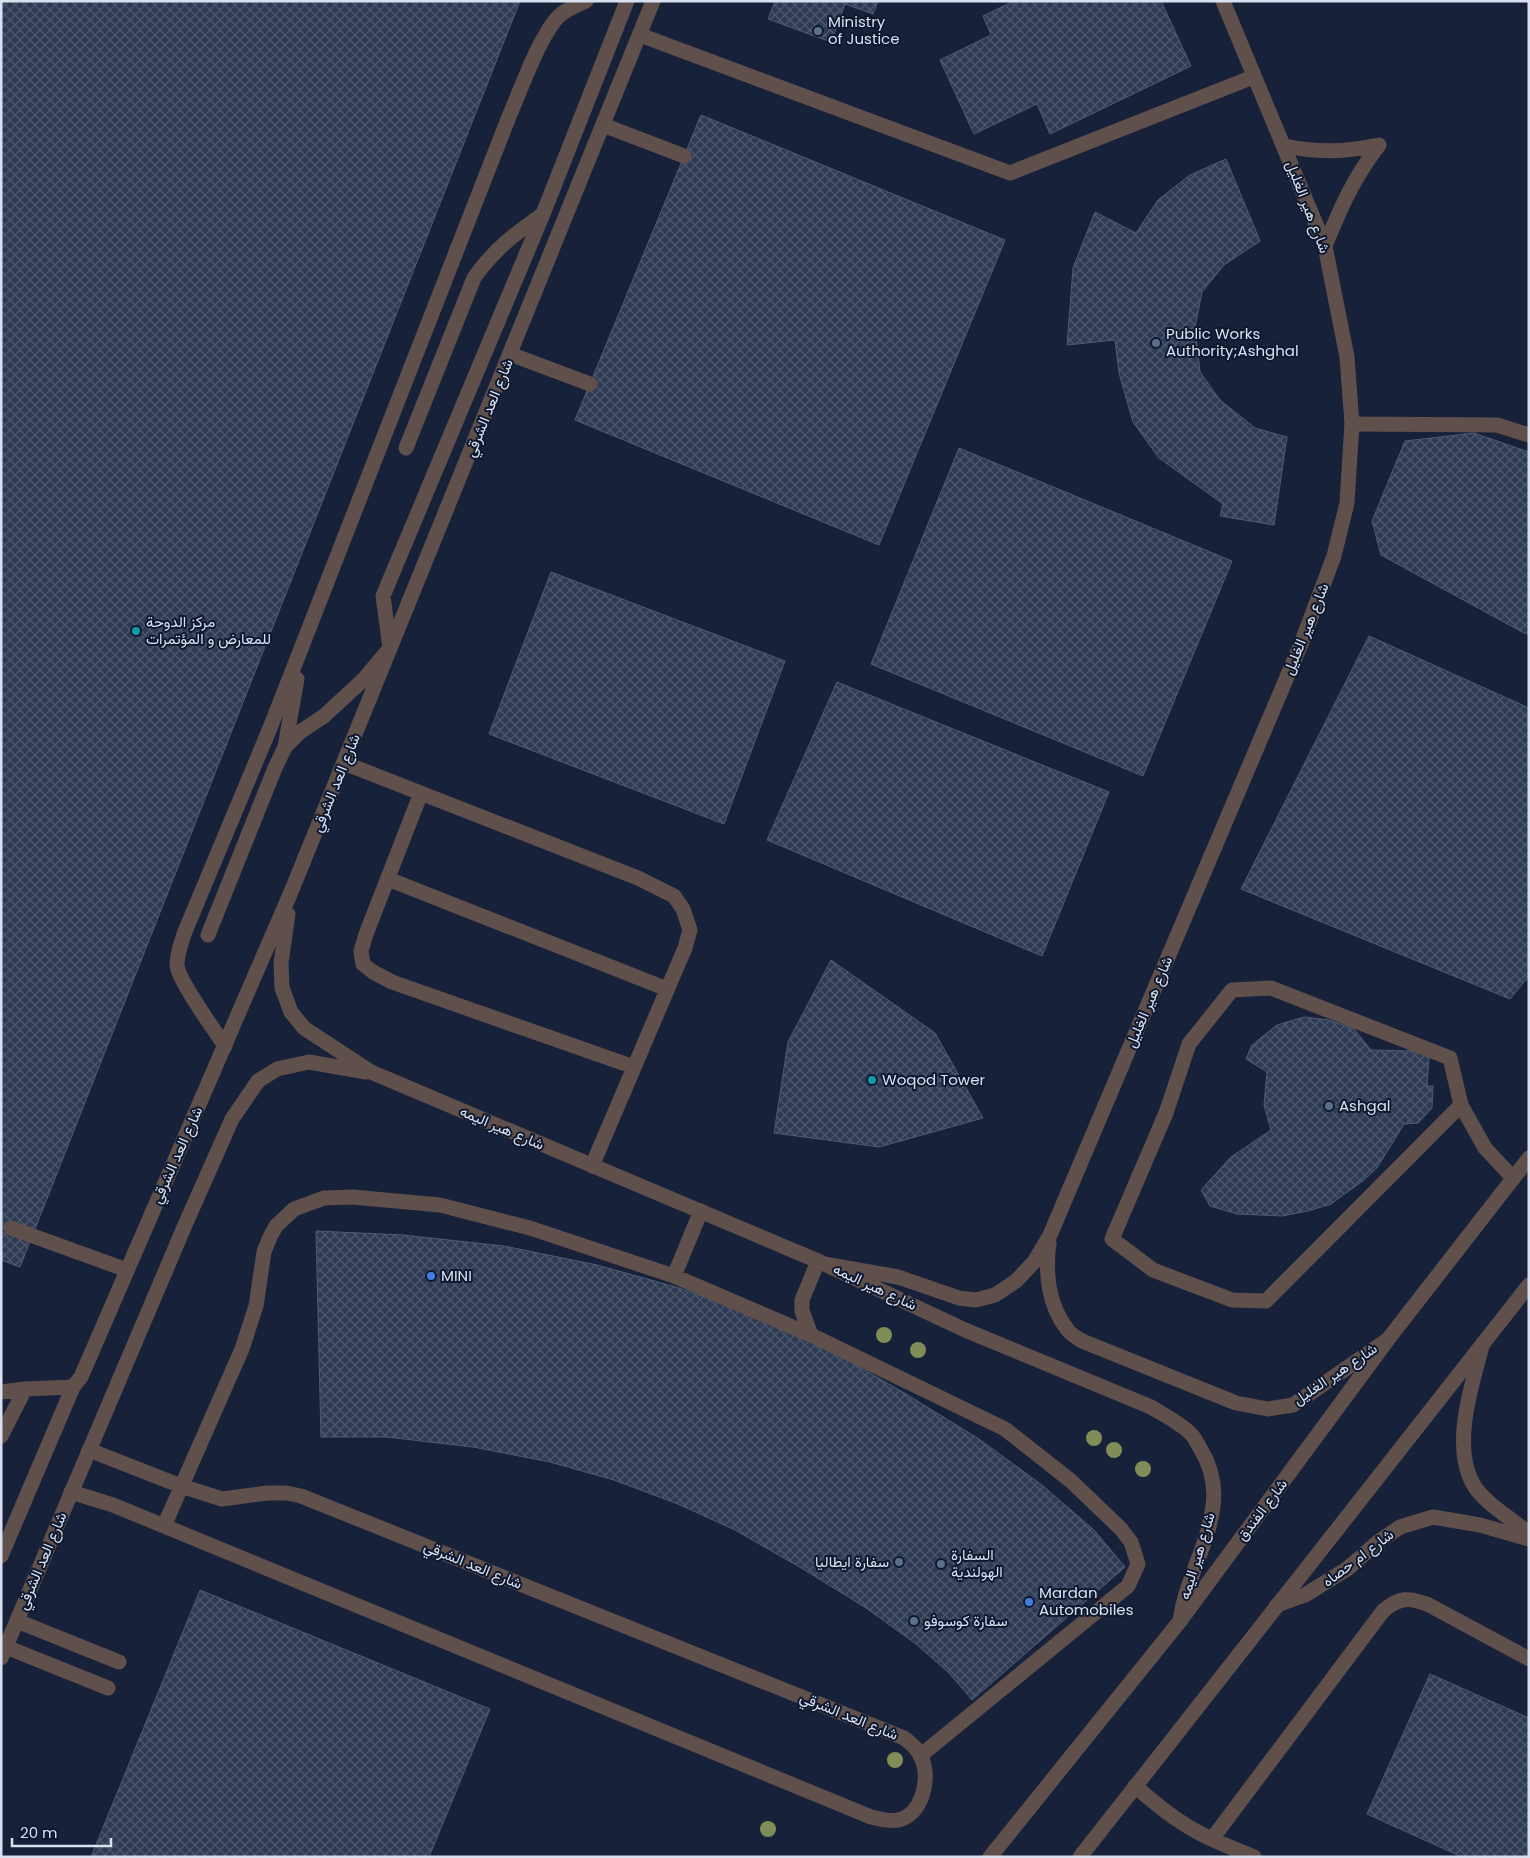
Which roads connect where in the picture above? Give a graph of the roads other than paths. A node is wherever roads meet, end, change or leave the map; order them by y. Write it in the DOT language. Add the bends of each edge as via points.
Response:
graph roads {
  1 [pos="586,1"];
  2 [pos="627,1"];
  3 [pos="654,1"];
  4 [pos="1223,1"];
  5 [pos="640,35"];
  6 [pos="1253,76"];
  7 [pos="603,125"];
  8 [pos="1284,146"];
  9 [pos="684,156"];
  10 [pos="543,214"];
  11 [pos="1325,246"];
  12 [pos="510,354"];
  13 [pos="590,384"];
  14 [pos="1352,424"];
  15 [pos="1529,435"];
  16 [pos="406,448"];
  17 [pos="302,648"];
  18 [pos="390,648"];
  19 [pos="285,747"];
  20 [pos="344,763"];
  21 [pos="421,793"];
  22 [pos="388,879"];
  23 [pos="291,892"];
  24 [pos="208,934"];
  25 [pos="667,989"];
  26 [pos="225,1046"];
  27 [pos="634,1067"];
  28 [pos="372,1072"];
  29 [pos="1461,1105"];
  30 [pos="232,1119"];
  31 [pos="1529,1158"];
  32 [pos="592,1166"];
  33 [pos="1513,1178"];
  34 [pos="701,1211"];
  35 [pos="10,1228"];
  36 [pos="1050,1235"];
  37 [pos="821,1262"];
  38 [pos="127,1270"];
  39 [pos="674,1276"];
  40 [pos="1529,1285"];
  41 [pos="811,1335"];
  42 [pos="1389,1338"];
  43 [pos="1482,1346"];
  44 [pos="73,1387"];
  45 [pos="25,1388"];
  46 [pos="1,1392"];
  47 [pos="1,1436"];
  48 [pos="89,1450"];
  49 [pos="181,1486"];
  50 [pos="71,1492"];
  51 [pos="164,1526"];
  52 [pos="1529,1533"];
  53 [pos="1529,1539"];
  54 [pos="1,1556"];
  55 [pos="1277,1605"];
  56 [pos="1180,1620"];
  57 [pos="17,1621"];
  58 [pos="4,1653"];
  59 [pos="1529,1659"];
  60 [pos="119,1662"];
  61 [pos="108,1688"];
  62 [pos="920,1756"];
  63 [pos="1136,1786"];
  64 [pos="1212,1839"];
  65 [pos="990,1857"];
  66 [pos="1080,1857"];
  67 [pos="1254,1857"];
  1 -- 17 [label="street" via="569,8 546,32 510,114"];
  2 -- 10 [label="street"];
  3 -- 5 [label="street, شارع العد الشرقي"];
  4 -- 6 [label="street, شارع هير الغليل"];
  5 -- 6 [label="street" via="1010,173"];
  5 -- 7 [label="street, شارع العد الشرقي"];
  6 -- 8 [label="street, شارع هير الغليل"];
  7 -- 9 [label="street"];
  7 -- 12 [label="street, شارع العد الشرقي"];
  8 -- 11 [label="street, شارع هير الغليل"];
  8 -- 11 [label="street" via="1348,151 1379,145 1347,193"];
  10 -- 16 [label="street" via="509,239 474,278"];
  10 -- 18 [label="street" via="383,596"];
  11 -- 14 [label="street, شارع هير الغليل" via="1347,357"];
  12 -- 13 [label="street"];
  12 -- 18 [label="street, شارع العد الشرقي"];
  14 -- 15 [label="street" via="1497,425"];
  14 -- 36 [label="street, شارع هير الغليل" via="1347,503 1334,556 1301,644"];
  17 -- 19 [label="street"];
  17 -- 26 [label="street" via="179,950 177,966 186,986"];
  18 -- 19 [label="street" via="363,680"];
  18 -- 20 [label="street, شارع العد الشرقي"];
  19 -- 24 [label="street"];
  20 -- 21 [label="street"];
  20 -- 23 [label="street, شارع العد الشرقي"];
  21 -- 22 [label="street"];
  21 -- 25 [label="street" via="638,878 674,896 683,909 690,930"];
  22 -- 25 [label="street"];
  22 -- 27 [label="street" via="361,951 363,964 373,972 392,982"];
  23 -- 26 [label="street, شارع العد الشرقي"];
  23 -- 28 [label="street, شارع هير اليمه" via="281,963 286,1001 304,1028"];
  25 -- 27 [label="street"];
  26 -- 38 [label="street, شارع العد الشرقي"];
  27 -- 32 [label="street"];
  28 -- 30 [label="street, شارع هير اليمه" via="309,1062 277,1069 258,1081"];
  28 -- 32 [label="street, شارع هير اليمه"];
  29 -- 29 [label="street" via="1450,1058 1271,988 1232,990 1189,1044 1166,1113 1112,1239 1153,1270 1232,1300 1266,1301"];
  29 -- 33 [label="street" via="1485,1148"];
  30 -- 48 [label="street, شارع العد الشرقي"];
  31 -- 33 [label="street, شارع الفندق"];
  32 -- 34 [label="street, شارع هير اليمه"];
  33 -- 42 [label="street, شارع الفندق"];
  34 -- 37 [label="street, شارع هير اليمه"];
  34 -- 39 [label="street"];
  35 -- 38 [label="street"];
  36 -- 37 [label="street, شارع هير الغليل" via="1034,1262 1016,1281 995,1295 976,1300 959,1298 898,1277"];
  36 -- 42 [label="street, شارع هير الغليل" via="1046,1262 1049,1290 1067,1330 1082,1341 1236,1403 1268,1410 1292,1405"];
  37 -- 41 [label="street" via="802,1300"];
  37 -- 56 [label="street, شارع هير اليمه" via="965,1330 1151,1407 1190,1433 1205,1456 1214,1481 1213,1510 1182,1604"];
  38 -- 44 [label="street, شارع العد الشرقي" via="81,1377"];
  39 -- 41 [label="street"];
  39 -- 49 [label="street" via="530,1228 440,1205 352,1197 324,1198 294,1209 276,1226 270,1237 264,1252 256,1306 242,1349"];
  40 -- 43 [label="street"];
  41 -- 62 [label="street" via="1005,1429 1071,1481 1121,1529 1131,1542 1138,1564 1128,1586"];
  42 -- 56 [label="street, شارع الفندق"];
  43 -- 52 [label="street" via="1464,1429 1464,1458 1472,1482 1485,1498"];
  43 -- 55 [label="street"];
  44 -- 45 [label="street"];
  44 -- 54 [label="street, شارع العد الشرقي"];
  45 -- 46 [label="street"];
  45 -- 47 [label="street"];
  48 -- 49 [label="street, شارع العد الشرقي"];
  48 -- 50 [label="street, شارع العد الشرقي"];
  49 -- 51 [label="street"];
  49 -- 62 [label="street, شارع العد الشرقي" via="222,1499 267,1493 301,1496 904,1738"];
  50 -- 51 [label="street" via="114,1505"];
  50 -- 57 [label="street, شارع العد الشرقي"];
  51 -- 62 [label="street" via="871,1817 900,1820 914,1813 922,1798 925,1782 924,1763"];
  53 -- 55 [label="street, شارع ام حصاه" via="1480,1525 1433,1517 1400,1527 1347,1570 1305,1595"];
  55 -- 63 [label="street"];
  56 -- 65 [label="street, شارع الفندق"];
  57 -- 58 [label="street, شارع العد الشرقي"];
  57 -- 60 [label="street"];
  58 -- 61 [label="street"];
  59 -- 64 [label="street" via="1423,1602 1405,1599 1392,1603"];
  63 -- 64 [label="street" via="1184,1825"];
  63 -- 66 [label="street"];
  64 -- 67 [label="street"];
}
